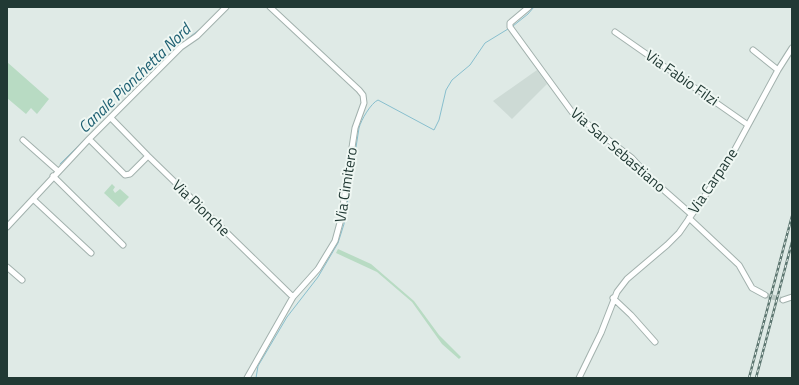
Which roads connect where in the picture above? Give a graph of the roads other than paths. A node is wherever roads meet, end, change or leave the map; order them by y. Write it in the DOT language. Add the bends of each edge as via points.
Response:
graph roads {
  1 [pos="226,7"];
  2 [pos="270,7"];
  3 [pos="530,7"];
  4 [pos="615,32"];
  5 [pos="792,48"];
  6 [pos="753,50"];
  7 [pos="778,70"];
  8 [pos="111,118"];
  9 [pos="748,125"];
  10 [pos="88,139"];
  11 [pos="23,140"];
  12 [pos="148,156"];
  13 [pos="58,171"];
  14 [pos="53,176"];
  15 [pos="33,199"];
  16 [pos="690,216"];
  17 [pos="7,227"];
  18 [pos="122,244"];
  19 [pos="91,253"];
  20 [pos="7,267"];
  21 [pos="22,280"];
  22 [pos="765,295"];
  23 [pos="293,297"];
  24 [pos="613,298"];
  25 [pos="792,298"];
  26 [pos="783,300"];
  27 [pos="655,342"];
  28 [pos="248,378"];
  29 [pos="579,378"];
  1 -- 8 [label="street"];
  2 -- 23 [label="street, Via Cimitero" via="359,90 365,101 355,128 341,219 335,241 318,269"];
  3 -- 16 [label="street, Via San Sebastiano" via="510,23 510,27 570,109 632,158"];
  4 -- 9 [label="street, Via Fabio Filzi"];
  5 -- 7 [label="street, Via Carpane"];
  6 -- 7 [label="street"];
  7 -- 9 [label="street, Via Carpane"];
  8 -- 10 [label="street"];
  8 -- 12 [label="street, Via Pionche"];
  9 -- 16 [label="street, Via Carpane" via="727,164"];
  10 -- 12 [label="street" via="125,175 130,174"];
  10 -- 13 [label="street"];
  11 -- 13 [label="street"];
  12 -- 23 [label="street, Via Pionche"];
  13 -- 14 [label="street"];
  14 -- 15 [label="street"];
  14 -- 18 [label="street"];
  15 -- 17 [label="street"];
  15 -- 19 [label="street"];
  16 -- 22 [label="street" via="739,265 752,288"];
  16 -- 24 [label="street, Via Carpane" via="679,233 626,280"];
  20 -- 21 [label="street"];
  23 -- 28 [label="street, Via Cimitero"];
  24 -- 27 [label="street"];
  24 -- 29 [label="street, Via Carpane"];
  25 -- 26 [label="street"];
}
